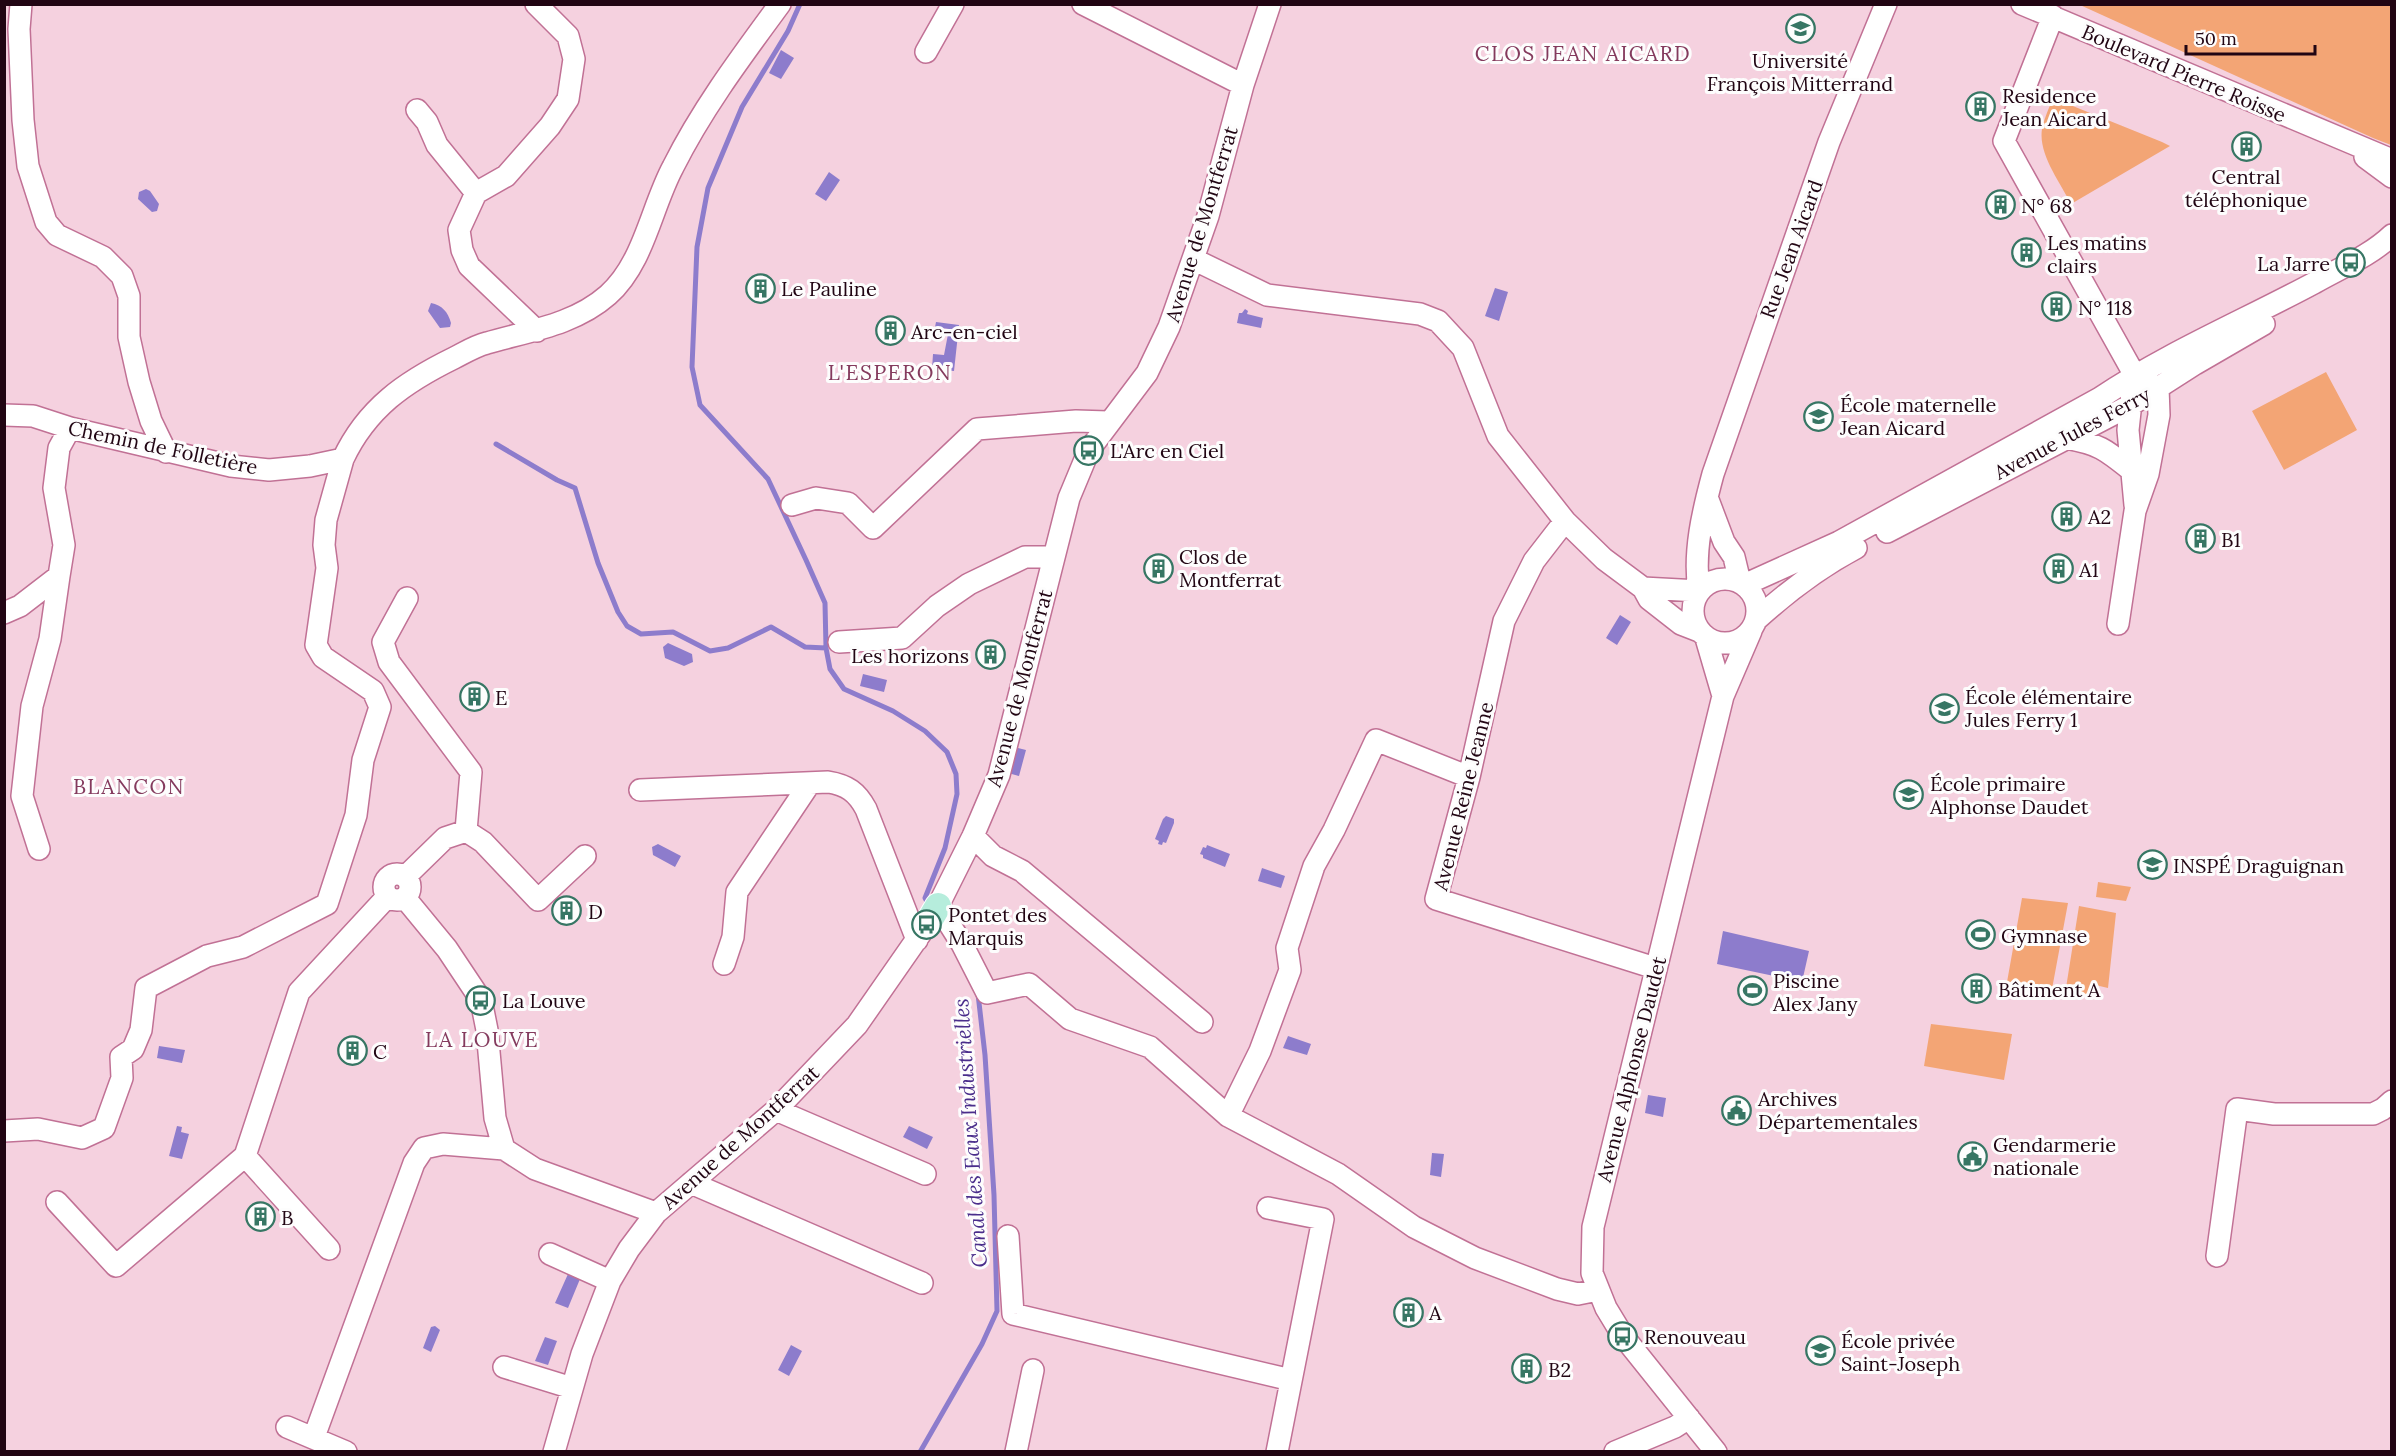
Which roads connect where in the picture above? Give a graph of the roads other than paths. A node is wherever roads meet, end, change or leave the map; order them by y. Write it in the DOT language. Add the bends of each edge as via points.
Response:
graph roads {
  1 [pos="21,4"];
  2 [pos="537,4"];
  3 [pos="780,4"];
  4 [pos="953,4"];
  5 [pos="1083,4"];
  6 [pos="1270,4"];
  7 [pos="1886,4"];
  8 [pos="2022,4"];
  9 [pos="2053,16"];
  10 [pos="926,52"];
  11 [pos="1242,85"];
  12 [pos="417,110"];
  13 [pos="2346,142"];
  14 [pos="2391,160"];
  15 [pos="2391,177"];
  16 [pos="476,194"];
  17 [pos="2391,235"];
  18 [pos="2388,254"];
  19 [pos="1193,259"];
  20 [pos="537,331"];
  21 [pos="2134,375"];
  22 [pos="2157,387"];
  23 [pos="2131,405"];
  24 [pos="4,415"];
  25 [pos="1108,422"];
  26 [pos="70,428"];
  27 [pos="2065,438"];
  28 [pos="166,452"];
  29 [pos="344,459"];
  30 [pos="2131,470"];
  31 [pos="1707,497"];
  32 [pos="792,505"];
  33 [pos="2135,511"];
  34 [pos="1566,521"];
  35 [pos="1053,557"];
  36 [pos="1734,557"];
  37 [pos="1770,572"];
  38 [pos="59,576"];
  39 [pos="1742,583"];
  40 [pos="1642,588"];
  41 [pos="1699,591"];
  42 [pos="407,598"];
  43 [pos="4,613"];
  44 [pos="2118,624"];
  45 [pos="1754,625"];
  46 [pos="1702,634"];
  47 [pos="839,642"];
  48 [pos="1723,696"];
  49 [pos="1469,777"];
  50 [pos="810,783"];
  51 [pos="640,790"];
  52 [pos="466,831"];
  53 [pos="973,836"];
  54 [pos="39,849"];
  55 [pos="585,856"];
  56 [pos="396,898"];
  57 [pos="930,919"];
  58 [pos="724,964"];
  59 [pos="1655,968"];
  60 [pos="1202,1022"];
  61 [pos="2391,1101"];
  62 [pos="776,1110"];
  63 [pos="1228,1116"];
  64 [pos="4,1131"];
  65 [pos="504,1149"];
  66 [pos="245,1156"];
  67 [pos="925,1174"];
  68 [pos="691,1183"];
  69 [pos="57,1202"];
  70 [pos="1268,1208"];
  71 [pos="656,1213"];
  72 [pos="1008,1236"];
  73 [pos="329,1249"];
  74 [pos="550,1254"];
  75 [pos="2217,1256"];
  76 [pos="610,1281"];
  77 [pos="922,1283"];
  78 [pos="1598,1290"];
  79 [pos="504,1367"];
  80 [pos="1033,1370"];
  81 [pos="1291,1380"];
  82 [pos="572,1388"];
  83 [pos="1689,1418"];
  84 [pos="287,1427"];
  85 [pos="314,1437"];
  86 [pos="346,1452"];
  87 [pos="554,1452"];
  88 [pos="1016,1452"];
  89 [pos="1277,1452"];
  90 [pos="1615,1452"];
  91 [pos="1716,1452"];
  1 -- 28 [label="street" via="19,29 28,166 46,222 57,235 103,257 122,276 129,296 129,337 139,382"];
  2 -- 16 [label="street" via="568,36 574,59 568,99 506,176"];
  3 -- 20 [label="street" via="721,84 673,166 627,275 607,296 578,315"];
  4 -- 10 [label="street"];
  5 -- 11 [label="street"];
  6 -- 11 [label="street, Avenue de Montferrat"];
  7 -- 31 [label="street, Rue Jean Aicard" via="1829,142"];
  8 -- 9 [label="street, Boulevard Pierre Roisse"];
  9 -- 13 [label="street, Boulevard Pierre Roisse"];
  9 -- 21 [label="street" via="2004,141"];
  11 -- 19 [label="street, Avenue de Montferrat"];
  12 -- 16 [label="street"];
  13 -- 14 [label="street, Boulevard Pierre Roisse"];
  13 -- 15 [label="street, Boulevard Pierre Roisse"];
  16 -- 20 [label="street" via="459,230 469,266"];
  17 -- 21 [label="street, Avenue Jules Ferry" via="2380,246 2267,308"];
  18 -- 22 [label="street, Avenue Jules Ferry"];
  19 -- 25 [label="street, Avenue de Montferrat" via="1169,327 1147,373"];
  19 -- 34 [label="street" via="1267,295 1420,314 1438,321 1463,348 1498,436"];
  20 -- 29 [label="street" via="484,343 404,386 376,408 352,439"];
  21 -- 22 [label="street"];
  21 -- 23 [label="street"];
  21 -- 37 [label="street, Avenue Jules Ferry" via="2100,398 1839,542"];
  22 -- 23 [label="street, Avenue Jules Ferry"];
  22 -- 33 [label="street" via="2159,415 2148,474"];
  23 -- 27 [label="street, Avenue Jules Ferry"];
  23 -- 30 [label="street"];
  24 -- 26 [label="street, Chemin de Folletière" via="33,416"];
  25 -- 32 [label="street" via="977,429 873,528 848,503 816,498"];
  25 -- 35 [label="street, Avenue de Montferrat" via="1085,459 1069,498"];
  26 -- 28 [label="street, Chemin de Folletière"];
  26 -- 38 [label="street" via="59,448 54,488 64,545"];
  27 -- 30 [label="street" via="2094,443"];
  27 -- 45 [label="street, Avenue Jules Ferry" via="1836,558 1782,597"];
  28 -- 29 [label="street, Chemin de Folletière" via="269,470"];
  29 -- 64 [label="street" via="326,520 327,568 316,645 323,657 373,691 380,707 363,760 356,815 327,904 243,948 207,956 146,988 141,1030 133,1049 121,1058 122,1078 104,1128 82,1138 38,1129"];
  30 -- 33 [label="street"];
  31 -- 36 [label="street"];
  31 -- 41 [label="street, Rue Jean Aicard" via="1697,556"];
  33 -- 44 [label="street"];
  34 -- 40 [label="street" via="1604,559"];
  34 -- 49 [label="street, Avenue Reine Jeanne" via="1534,561 1504,621"];
  35 -- 47 [label="street" via="1025,557 969,584 902,638"];
  35 -- 53 [label="street, Avenue de Montferrat" via="999,775"];
  36 -- 37 [label="street"];
  36 -- 39 [label="street"];
  37 -- 39 [label="street, Avenue Jules Ferry"];
  38 -- 43 [label="street" via="20,606"];
  38 -- 54 [label="street" via="50,639 32,706 22,796"];
  39 -- 41 [label="street" via="1718,579"];
  39 -- 45 [label="street" via="1754,596"];
  40 -- 41 [label="street"];
  40 -- 46 [label="street" via="1664,611"];
  41 -- 46 [label="street" via="1692,611"];
  42 -- 52 [label="street" via="383,642 389,662 471,772"];
  45 -- 46 [label="street" via="1742,639 1730,644 1717,643"];
  45 -- 48 [label="street, Avenue Alphonse Daudet"];
  46 -- 48 [label="street"];
  48 -- 59 [label="street, Avenue Alphonse Daudet"];
  49 -- 59 [label="street, Avenue Reine Jeanne" via="1436,899"];
  49 -- 63 [label="street" via="1376,740 1314,866 1287,948 1290,970 1260,1051"];
  50 -- 51 [label="street"];
  50 -- 57 [label="street" via="841,784 861,799"];
  50 -- 58 [label="street" via="737,892 733,937"];
  52 -- 55 [label="street" via="483,842 538,900"];
  52 -- 56 [label="street" via="445,838 405,877 410,886"];
  53 -- 57 [label="street, Avenue de Montferrat"];
  53 -- 60 [label="street" via="993,856 1022,871"];
  56 -- 65 [label="street" via="447,949 481,1000 495,1118"];
  56 -- 66 [label="street" via="299,992"];
  57 -- 62 [label="street, Avenue de Montferrat" via="857,1025"];
  57 -- 63 [label="street" via="962,944 987,993 1029,984 1070,1019 1150,1047"];
  59 -- 78 [label="street, Avenue Alphonse Daudet" via="1593,1227 1592,1273"];
  61 -- 75 [label="street" via="2373,1114 2274,1114 2237,1109"];
  62 -- 67 [label="street"];
  62 -- 68 [label="street, Avenue de Montferrat"];
  63 -- 78 [label="street" via="1338,1174 1414,1227 1475,1258 1578,1294"];
  65 -- 71 [label="street" via="535,1169"];
  65 -- 85 [label="street" via="443,1144 424,1148 414,1163"];
  66 -- 69 [label="street" via="116,1266"];
  66 -- 73 [label="street"];
  68 -- 71 [label="street, Avenue de Montferrat"];
  68 -- 77 [label="street"];
  70 -- 81 [label="street" via="1323,1219"];
  71 -- 76 [label="street, Avenue de Montferrat" via="628,1249"];
  72 -- 81 [label="street" via="1012,1314"];
  74 -- 76 [label="street"];
  76 -- 82 [label="street, Avenue de Montferrat"];
  78 -- 83 [label="street, Avenue Alphonse Daudet" via="1623,1336"];
  79 -- 82 [label="street"];
  80 -- 88 [label="street"];
  81 -- 89 [label="street"];
  82 -- 87 [label="street, Avenue de Montferrat"];
  83 -- 90 [label="street"];
  83 -- 91 [label="street, Avenue Alphonse Daudet"];
  84 -- 85 [label="street"];
  85 -- 86 [label="street"];
}
